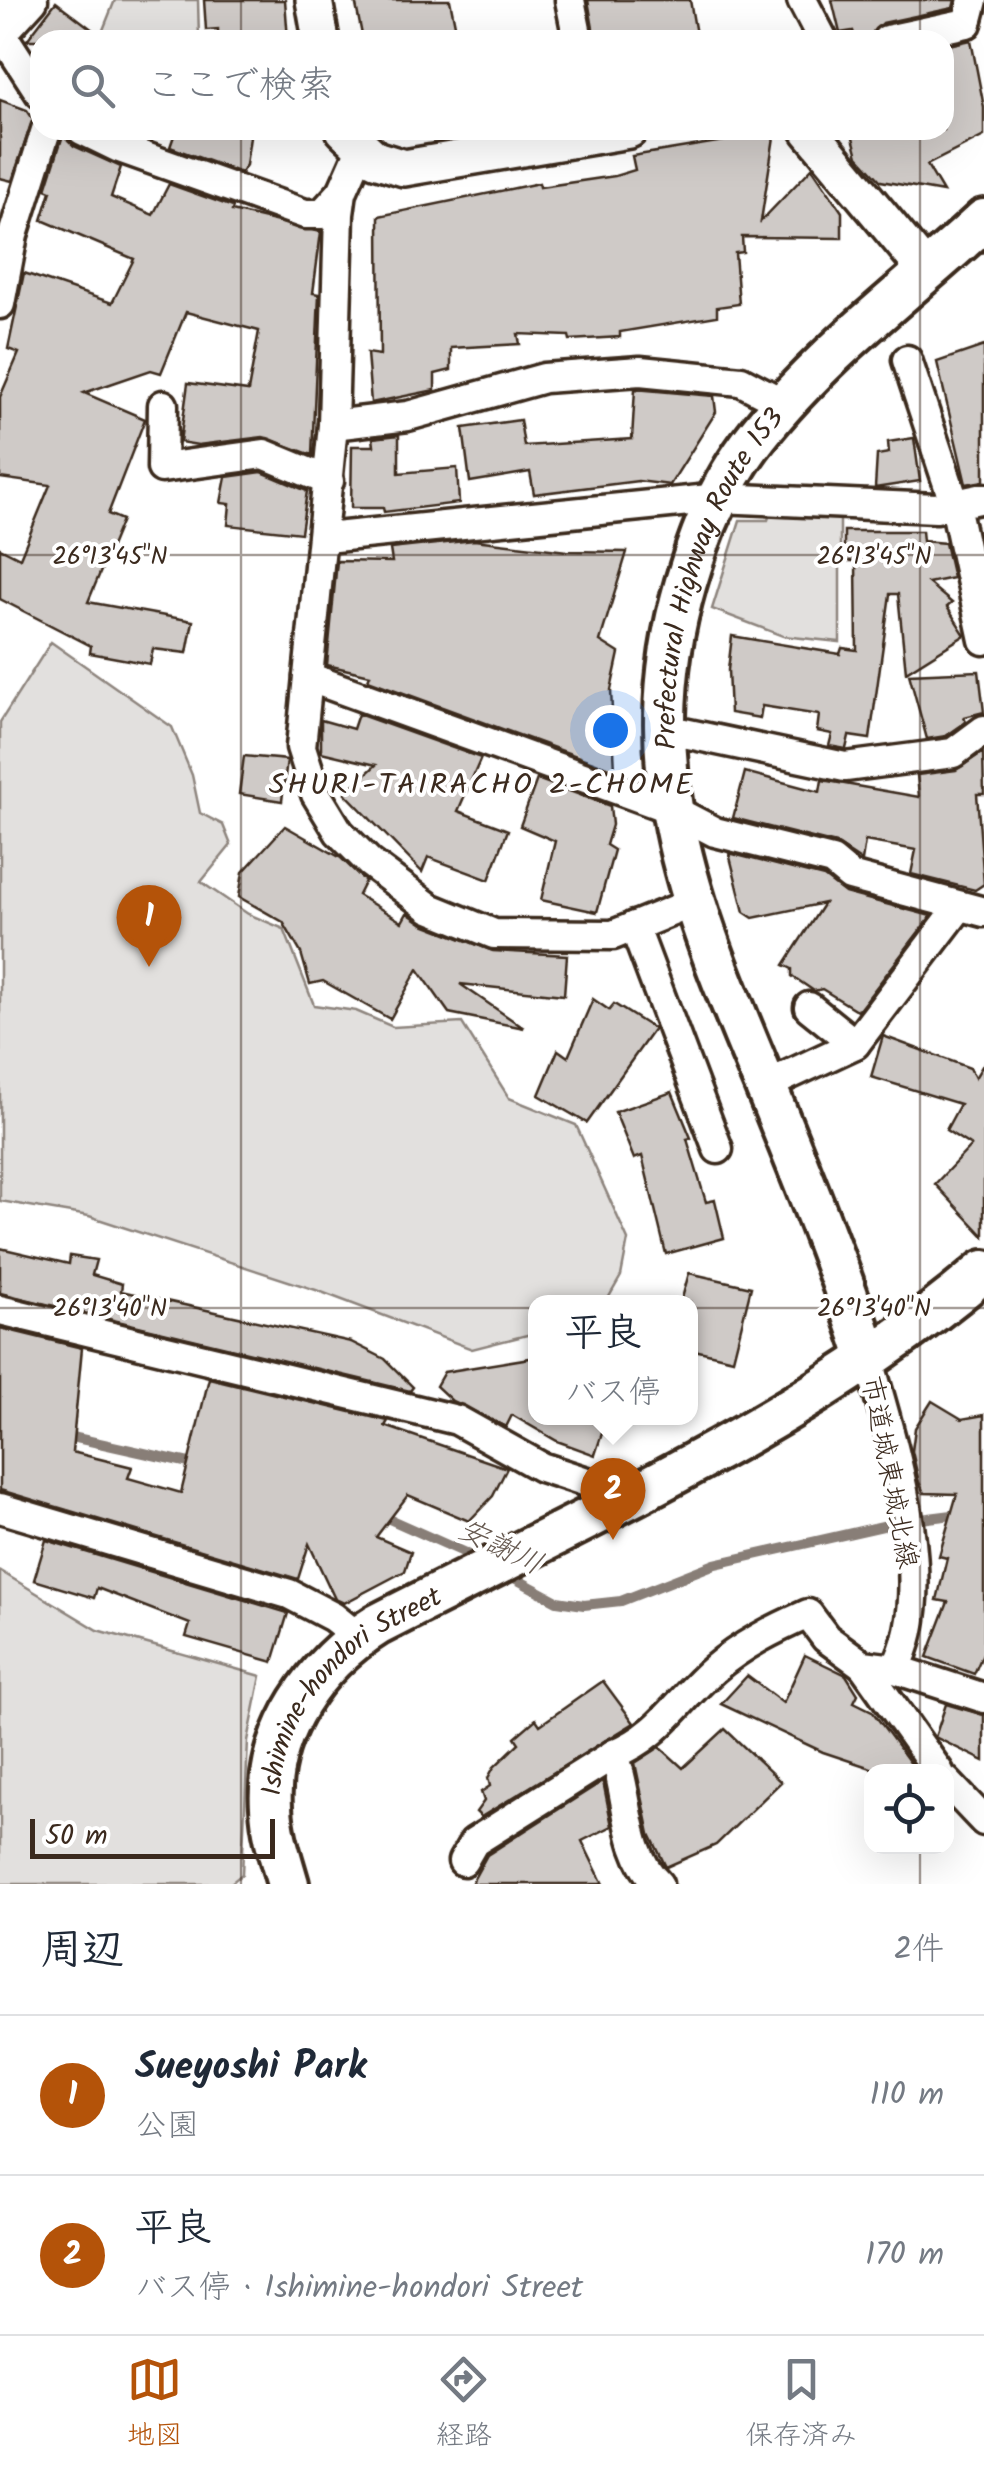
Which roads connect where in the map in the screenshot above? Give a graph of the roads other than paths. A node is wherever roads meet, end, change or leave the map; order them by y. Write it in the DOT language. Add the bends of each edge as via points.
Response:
graph roads {
  1 [pos="6,0"];
  2 [pos="33,0"];
  3 [pos="314,0"];
  4 [pos="570,0"];
  5 [pos="802,0"];
  6 [pos="973,0"];
  7 [pos="1,24"];
  8 [pos="319,30"];
  9 [pos="576,30"];
  10 [pos="818,30"];
  11 [pos="934,30"];
  12 [pos="30,75"];
  13 [pos="43,140"];
  14 [pos="103,140"];
  15 [pos="352,140"];
  16 [pos="567,140"];
  17 [pos="822,140"];
  18 [pos="342,192"];
  19 [pos="984,220"];
  20 [pos="926,272"];
  21 [pos="0,304"];
  22 [pos="906,360"];
  23 [pos="784,403"];
  24 [pos="164,405"];
  25 [pos="334,425"];
  26 [pos="329,481"];
  27 [pos="720,498"];
  28 [pos="984,498"];
  29 [pos="955,505"];
  30 [pos="324,538"];
  31 [pos="984,640"];
  32 [pos="308,678"];
  33 [pos="665,729"];
  34 [pos="984,730"];
  35 [pos="671,809"];
  36 [pos="692,903"];
  37 [pos="972,909"];
  38 [pos="634,926"];
  39 [pos="809,1007"];
  40 [pos="855,1044"];
  41 [pos="765,1086"];
  42 [pos="718,1149"];
  43 [pos="984,1271"];
  44 [pos="0,1310"];
  45 [pos="868,1357"];
  46 [pos="630,1496"];
  47 [pos="0,1508"];
  48 [pos="358,1638"];
  49 [pos="862,1665"];
  50 [pos="895,1669"];
  51 [pos="984,1698"];
  52 [pos="614,1754"];
  53 [pos="933,1764"];
  54 [pos="954,1790"];
  55 [pos="984,1820"];
  56 [pos="464,1860"];
  57 [pos="288,1884"];
  58 [pos="658,1884"];
  1 -- 7 [label="street"];
  2 -- 7 [label="street"];
  3 -- 8 [label="street"];
  4 -- 9 [label="street"];
  5 -- 10 [label="street"];
  6 -- 11 [label="street" via="967,23"];
  7 -- 12 [label="street"];
  13 -- 21 [label="street"];
  14 -- 18 [label="street" via="305,214 322,214"];
  15 -- 16 [label="street" via="390,166 420,168"];
  15 -- 18 [label="street"];
  17 -- 20 [label="street"];
  18 -- 25 [label="street"];
  19 -- 20 [label="main road, Prefectural Highway Route 153"];
  20 -- 23 [label="main road, Prefectural Highway Route 153"];
  22 -- 29 [label="street"];
  23 -- 25 [label="street" via="741,381 640,371 544,378 408,416"];
  23 -- 27 [label="main road, Prefectural Highway Route 153"];
  24 -- 26 [label="street" via="162,468 264,454"];
  25 -- 26 [label="street"];
  26 -- 30 [label="street"];
  27 -- 29 [label="street"];
  27 -- 30 [label="street"];
  27 -- 33 [label="main road, Prefectural Highway Route 153" via="678,605"];
  28 -- 29 [label="street"];
  29 -- 31 [label="street"];
  30 -- 32 [label="street"];
  32 -- 35 [label="street"];
  32 -- 38 [label="street" via="301,747 316,794 339,832 370,863 430,908 494,934 614,935"];
  33 -- 34 [label="street" via="845,767 953,753"];
  33 -- 35 [label="main road, Prefectural Highway Route 153"];
  35 -- 36 [label="main road, Prefectural Highway Route 153"];
  35 -- 37 [label="street" via="714,832 832,861 850,876"];
  36 -- 38 [label="street"];
  36 -- 41 [label="main road, Prefectural Highway Route 153"];
  37 -- 40 [label="street"];
  38 -- 42 [label="street"];
  39 -- 40 [label="street"];
  40 -- 41 [label="street"];
  41 -- 45 [label="main road, Prefectural Highway Route 153"];
  43 -- 45 [label="main road"];
  44 -- 46 [label="street" via="456,1420 541,1467"];
  45 -- 46 [label="main road"];
  45 -- 50 [label="street, 市道城東城北線" via="910,1550 912,1620"];
  46 -- 48 [label="main road, Ishimine-hondori Street"];
  47 -- 48 [label="street" via="289,1594"];
  48 -- 57 [label="main road, Ishimine-hondori Street" via="304,1695 277,1756 270,1803"];
  49 -- 50 [label="street"];
  49 -- 52 [label="street" via="826,1638 808,1614 734,1653 662,1727"];
  49 -- 53 [label="street"];
  50 -- 51 [label="street"];
  52 -- 56 [label="street" via="474,1842"];
  52 -- 58 [label="street" via="638,1856"];
  54 -- 55 [label="street"];
}
